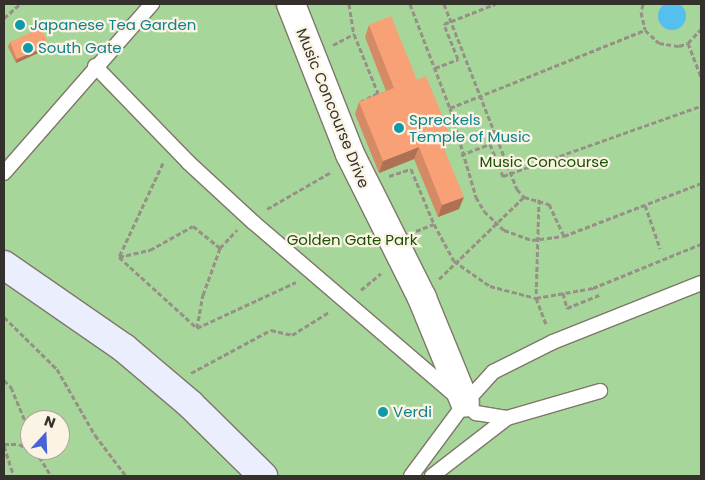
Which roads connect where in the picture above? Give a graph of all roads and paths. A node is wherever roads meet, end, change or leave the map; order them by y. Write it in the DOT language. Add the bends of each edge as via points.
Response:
graph roads {
  1 [pos="20,4"];
  2 [pos="152,4"];
  3 [pos="291,4"];
  4 [pos="350,4"];
  5 [pos="410,4"];
  6 [pos="444,4"];
  7 [pos="495,4"];
  8 [pos="643,4"];
  9 [pos="4,18"];
  10 [pos="451,22"];
  11 [pos="701,29"];
  12 [pos="645,30"];
  13 [pos="688,43"];
  14 [pos="95,66"];
  15 [pos="435,68"];
  16 [pos="701,77"];
  17 [pos="481,96"];
  18 [pos="701,106"];
  19 [pos="450,108"];
  20 [pos="335,114"];
  21 [pos="350,154"];
  22 [pos="461,154"];
  23 [pos="189,163"];
  24 [pos="4,173"];
  25 [pos="511,173"];
  26 [pos="701,183"];
  27 [pos="363,184"];
  28 [pos="524,198"];
  29 [pos="539,199"];
  30 [pos="645,205"];
  31 [pos="265,211"];
  32 [pos="495,223"];
  33 [pos="434,224"];
  34 [pos="240,227"];
  35 [pos="564,236"];
  36 [pos="538,241"];
  37 [pos="701,244"];
  38 [pos="397,247"];
  39 [pos="220,248"];
  40 [pos="660,248"];
  41 [pos="119,257"];
  42 [pos="454,261"];
  43 [pos="4,265"];
  44 [pos="300,278"];
  45 [pos="701,283"];
  46 [pos="562,293"];
  47 [pos="599,295"];
  48 [pos="536,298"];
  49 [pos="348,301"];
  50 [pos="4,317"];
  51 [pos="197,328"];
  52 [pos="547,328"];
  53 [pos="4,380"];
  54 [pos="168,385"];
  55 [pos="600,391"];
  56 [pos="465,403"];
  57 [pos="20,410"];
  58 [pos="506,418"];
  59 [pos="20,444"];
  60 [pos="4,445"];
  61 [pos="41,460"];
  62 [pos="14,476"];
  63 [pos="51,476"];
  64 [pos="126,476"];
  65 [pos="263,476"];
  66 [pos="411,476"];
  67 [pos="432,476"];
  1 -- 9 [label="path"];
  2 -- 14 [label="lane"];
  3 -- 20 [label="street, Music Concourse Drive"];
  4 -- 20 [label="path" via="354,34 378,93"];
  5 -- 15 [label="path"];
  6 -- 10 [label="path"];
  7 -- 10 [label="path"];
  8 -- 12 [label="path" via="641,12"];
  10 -- 15 [label="path" via="444,24 458,59"];
  10 -- 17 [label="path"];
  11 -- 13 [label="path"];
  12 -- 13 [label="path" via="651,38 668,46"];
  12 -- 17 [label="path"];
  13 -- 16 [label="path"];
  14 -- 23 [label="lane"];
  14 -- 24 [label="lane"];
  15 -- 19 [label="path"];
  17 -- 19 [label="path"];
  17 -- 25 [label="path"];
  18 -- 25 [label="path"];
  19 -- 22 [label="path"];
  20 -- 21 [label="street, Music Concourse Drive"];
  21 -- 27 [label="street, Music Concourse Drive"];
  21 -- 31 [label="path" via="339,167"];
  22 -- 25 [label="path" via="490,144 503,176"];
  22 -- 32 [label="path" via="476,196"];
  23 -- 41 [label="path" via="164,161"];
  23 -- 49 [label="lane" via="253,222"];
  25 -- 28 [label="path"];
  26 -- 30 [label="path"];
  27 -- 33 [label="path" via="411,169"];
  27 -- 38 [label="street, Music Concourse Drive"];
  28 -- 29 [label="path"];
  28 -- 32 [label="path"];
  29 -- 35 [label="path" via="549,204"];
  29 -- 36 [label="path"];
  30 -- 35 [label="path"];
  30 -- 40 [label="path"];
  32 -- 36 [label="path" via="515,236"];
  32 -- 42 [label="path"];
  33 -- 38 [label="path"];
  33 -- 42 [label="path"];
  34 -- 39 [label="path"];
  35 -- 36 [label="path"];
  36 -- 48 [label="path"];
  37 -- 46 [label="path" via="593,288"];
  38 -- 49 [label="path"];
  38 -- 56 [label="street, Music Concourse Drive" via="422,298"];
  39 -- 41 [label="path" via="193,226 150,250"];
  39 -- 51 [label="path" via="203,295"];
  41 -- 51 [label="path"];
  42 -- 48 [label="path" via="490,286"];
  43 -- 54 [label="street" via="89,322"];
  44 -- 51 [label="path"];
  45 -- 56 [label="lane" via="511,361 493,372"];
  46 -- 47 [label="path" via="567,308"];
  46 -- 48 [label="path"];
  48 -- 52 [label="path"];
  49 -- 54 [label="path" via="292,335 272,330"];
  49 -- 56 [label="lane"];
  50 -- 64 [label="path" via="57,369 95,435"];
  53 -- 57 [label="path" via="11,387"];
  54 -- 65 [label="street" via="223,434"];
  55 -- 58 [label="lane"];
  56 -- 58 [label="lane" via="486,417"];
  56 -- 66 [label="lane"];
  58 -- 67 [label="lane"];
  59 -- 60 [label="path"];
  60 -- 62 [label="path"];
  61 -- 63 [label="path"];
}
